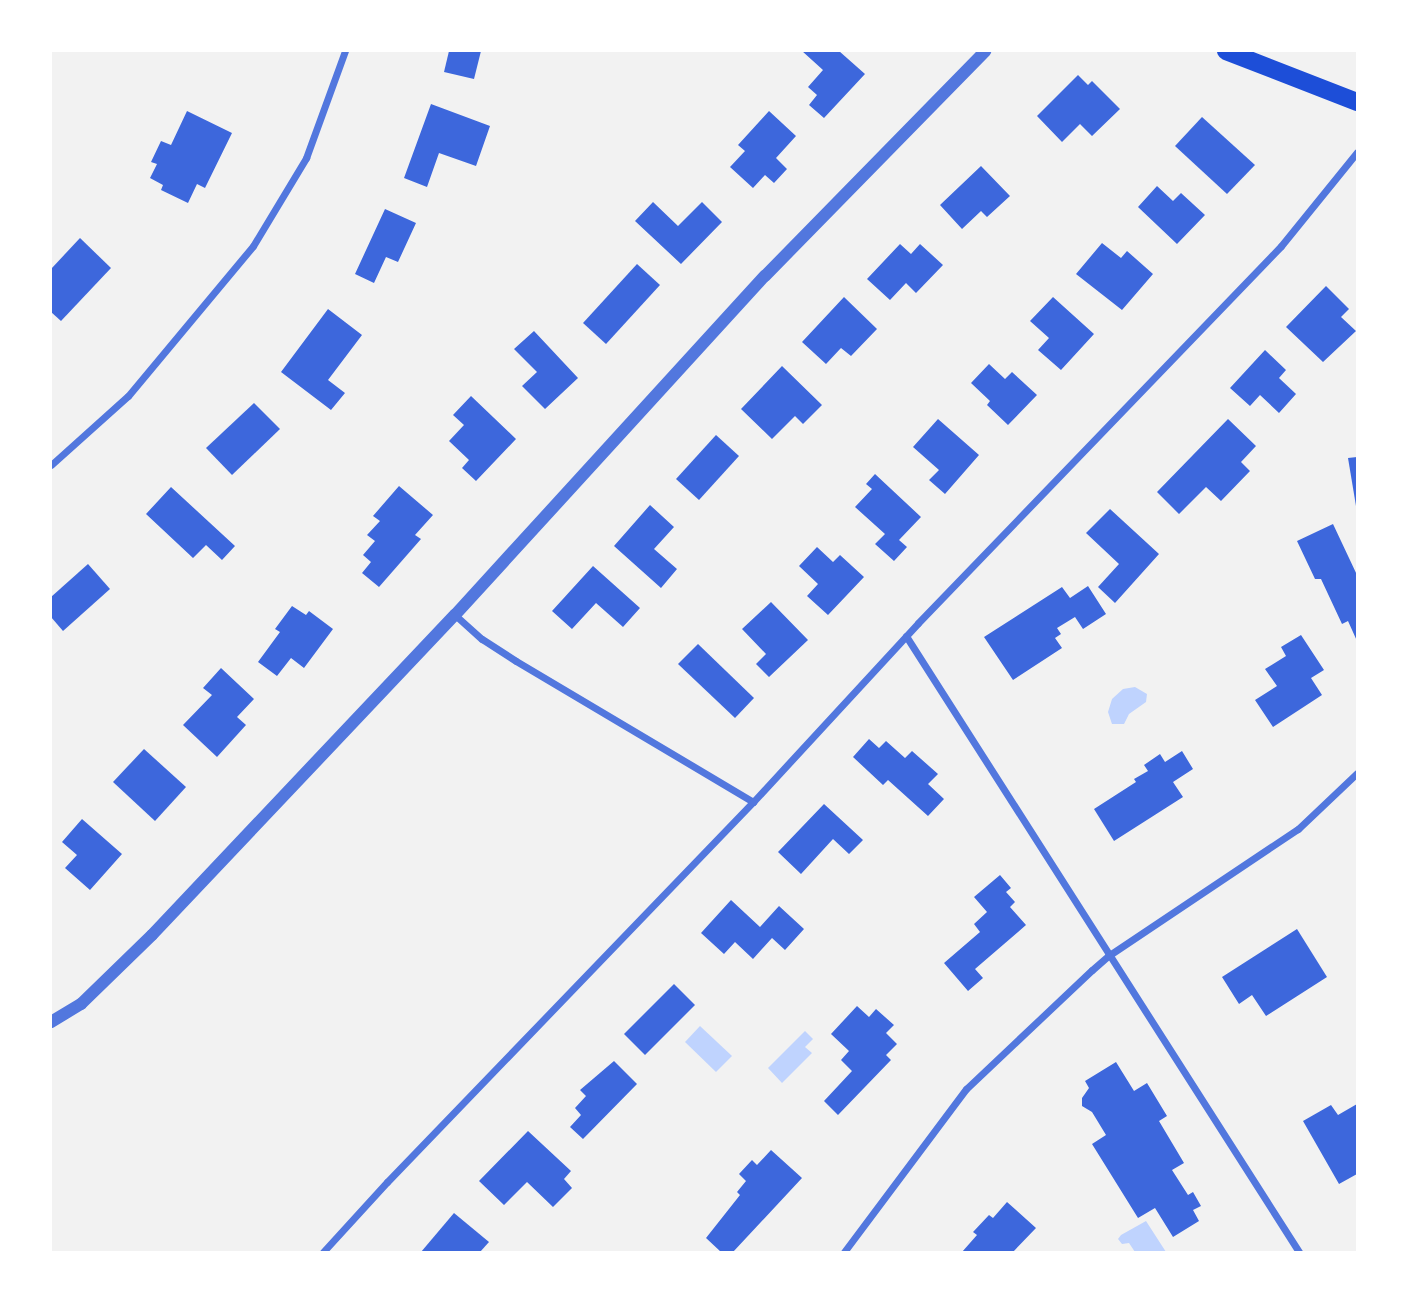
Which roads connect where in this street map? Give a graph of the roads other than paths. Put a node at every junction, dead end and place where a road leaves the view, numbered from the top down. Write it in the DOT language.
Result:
graph roads {
  1 [pos="345,51"];
  2 [pos="985,51"];
  3 [pos="1226,51"];
  4 [pos="1357,102"];
  5 [pos="1357,152"];
  6 [pos="51,465"];
  7 [pos="455,615"];
  8 [pos="906,636"];
  9 [pos="1357,773"];
  10 [pos="753,803"];
  11 [pos="1108,956"];
  12 [pos="51,1022"];
  13 [pos="323,1252"];
  14 [pos="844,1252"];
  15 [pos="1299,1252"];
  1 -- 6 [label="street"];
  2 -- 7 [label="street"];
  3 -- 4 [label="main road"];
  5 -- 8 [label="street"];
  7 -- 10 [label="street"];
  7 -- 12 [label="street"];
  8 -- 10 [label="street"];
  8 -- 11 [label="street"];
  9 -- 11 [label="street"];
  10 -- 13 [label="street"];
  11 -- 14 [label="street"];
  11 -- 15 [label="street"];
}
